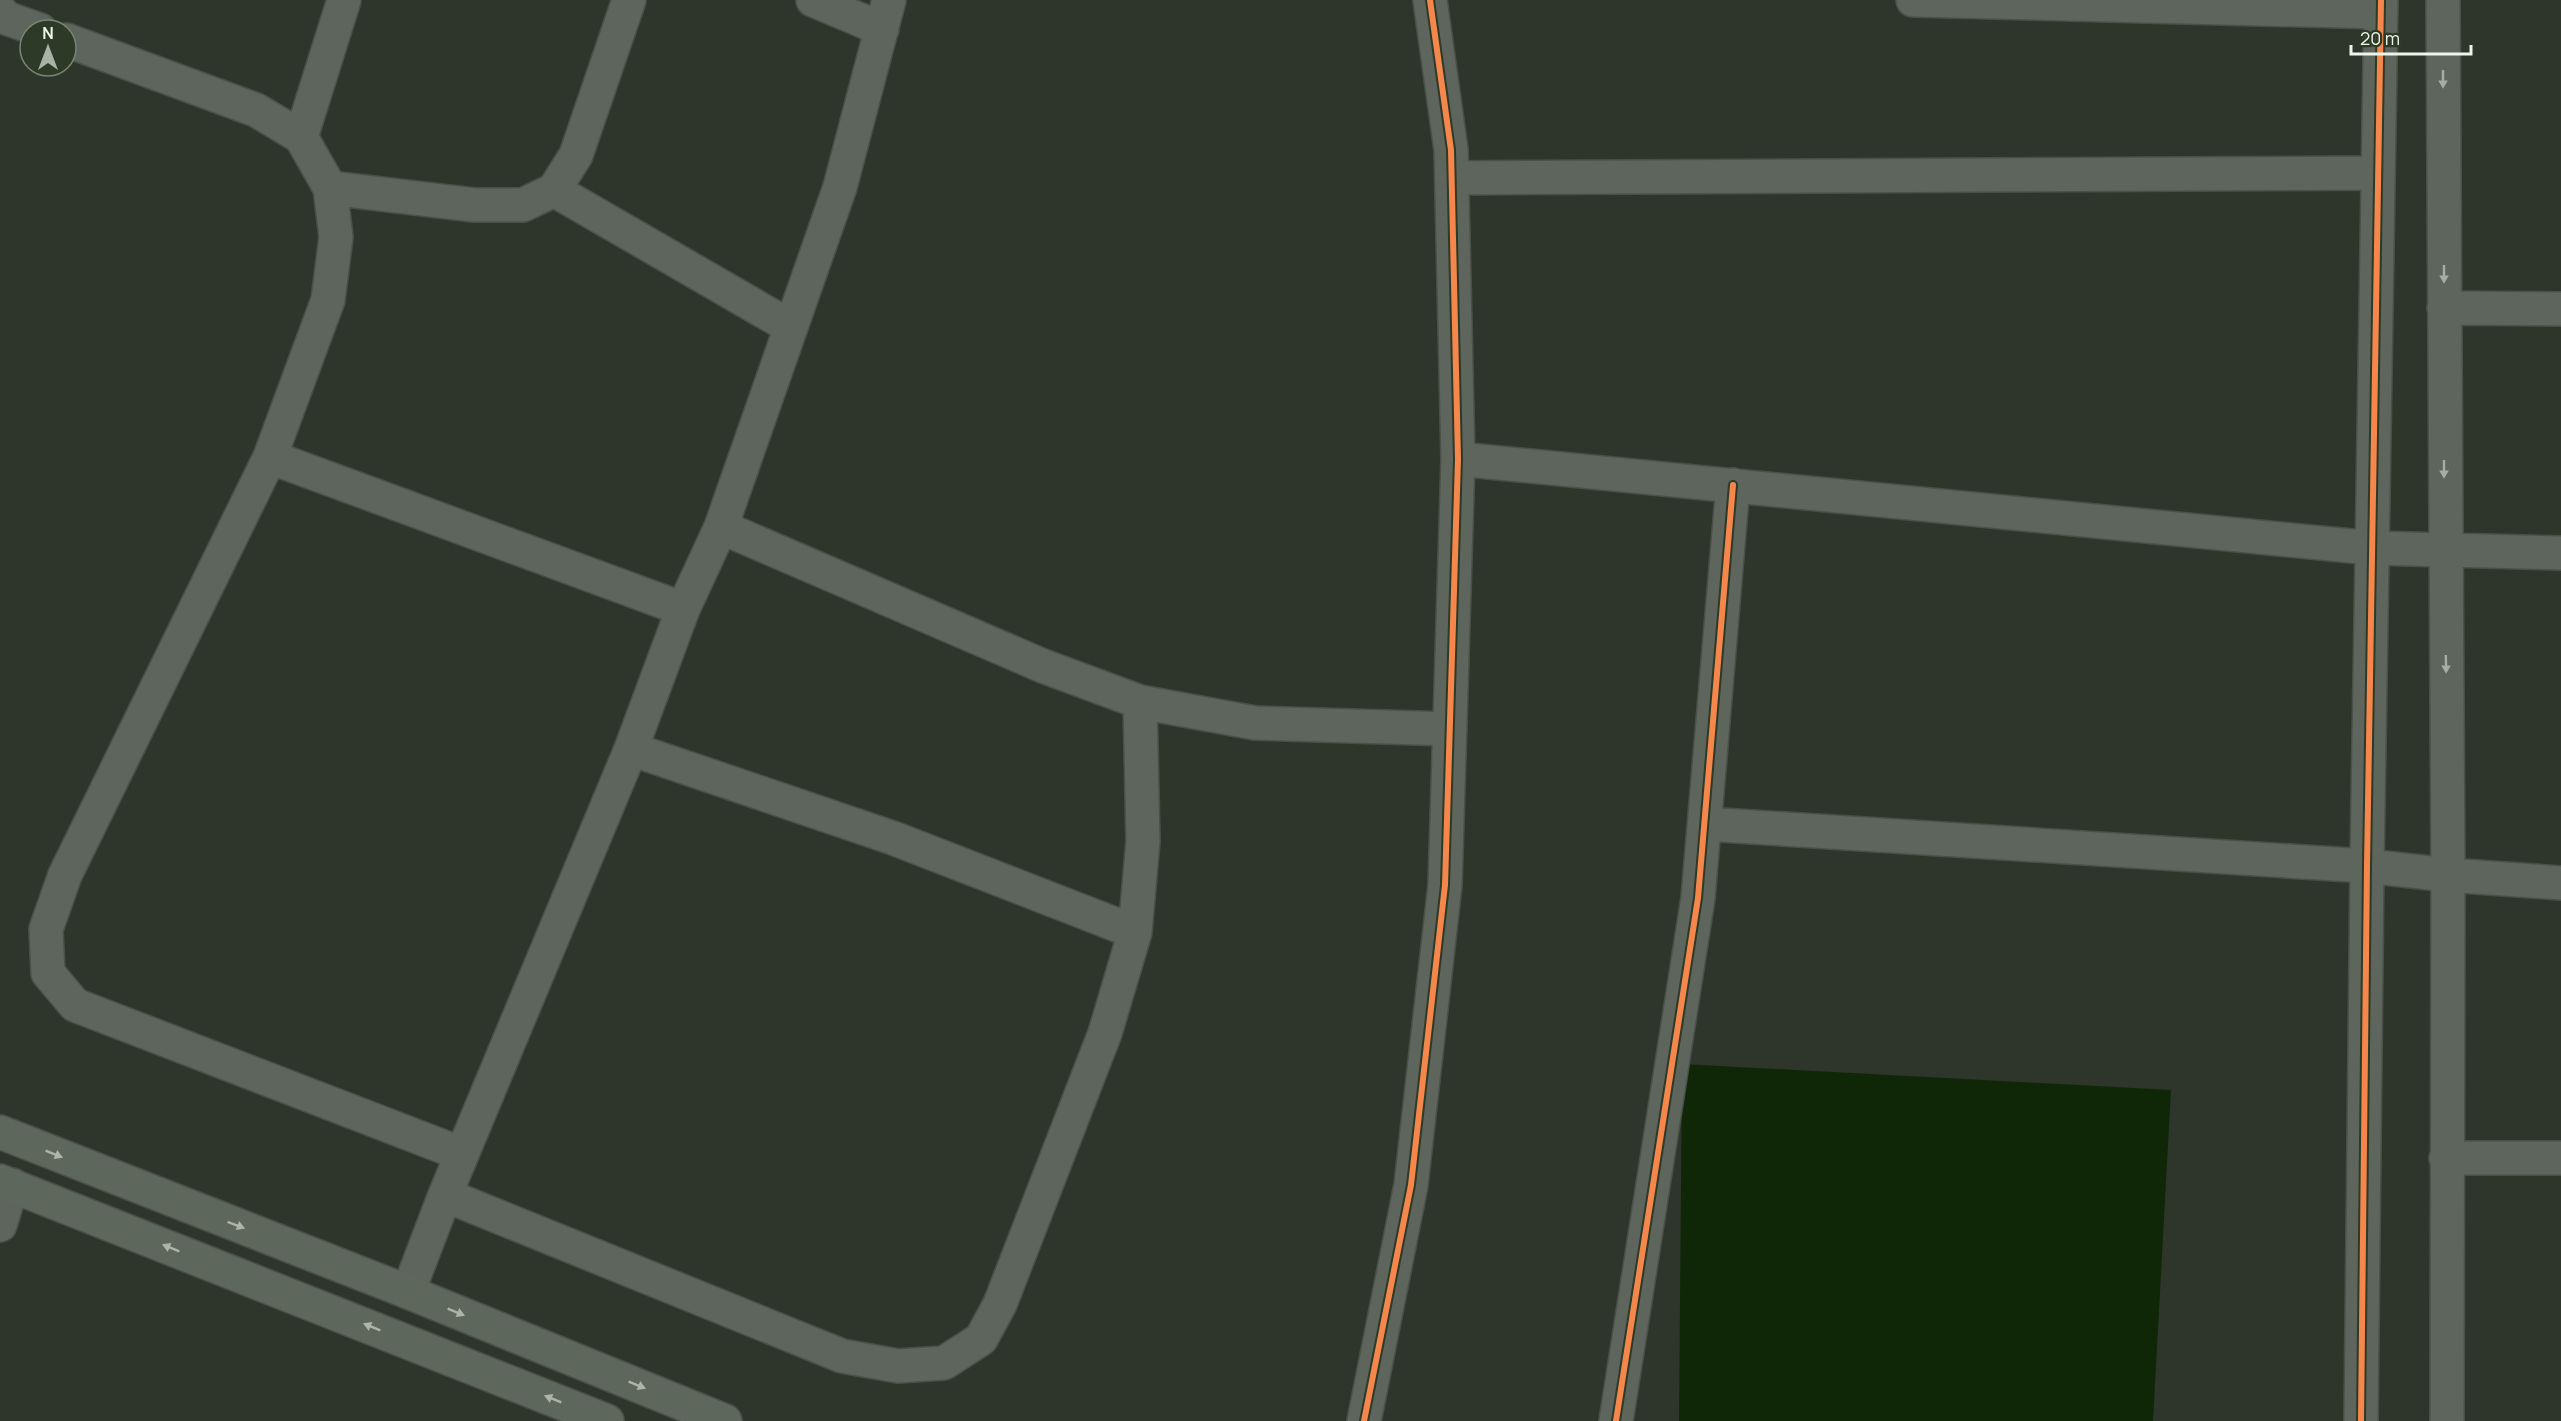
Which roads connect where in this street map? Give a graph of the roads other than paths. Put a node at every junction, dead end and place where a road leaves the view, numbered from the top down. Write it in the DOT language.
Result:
graph roads {
  1 [pos="344,0"];
  2 [pos="629,0"];
  3 [pos="813,0"];
  4 [pos="1430,0"];
  5 [pos="1913,0"];
  6 [pos="2443,0"];
  7 [pos="2381,6"];
  8 [pos="0,11"];
  9 [pos="885,14"];
  10 [pos="18,22"];
  11 [pos="78,44"];
  12 [pos="301,137"];
  13 [pos="2378,173"];
  14 [pos="1452,178"];
  15 [pos="330,188"];
  16 [pos="554,190"];
  17 [pos="2444,308"];
  18 [pos="2561,309"];
  19 [pos="790,327"];
  20 [pos="270,457"];
  21 [pos="1458,459"];
  22 [pos="1733,485"];
  23 [pos="721,527"];
  24 [pos="2372,548"];
  25 [pos="2445,550"];
  26 [pos="2561,553"];
  27 [pos="683,609"];
  28 [pos="1140,702"];
  29 [pos="1450,729"];
  30 [pos="631,749"];
  31 [pos="1705,824"];
  32 [pos="2367,866"];
  33 [pos="2448,875"];
  34 [pos="2561,882"];
  35 [pos="1135,932"];
  36 [pos="0,1132"];
  37 [pos="462,1154"];
  38 [pos="2446,1158"];
  39 [pos="2561,1158"];
  40 [pos="6,1183"];
  41 [pos="445,1195"];
  42 [pos="0,1226"];
  43 [pos="408,1292"];
  44 [pos="1365,1420"];
  45 [pos="607,1421"];
  46 [pos="725,1421"];
  47 [pos="1616,1421"];
  48 [pos="2361,1421"];
  49 [pos="2447,1421"];
  1 -- 12 [label="street"];
  2 -- 16 [label="street"];
  3 -- 9 [label="street"];
  4 -- 14 [label="street"];
  5 -- 7 [label="street"];
  6 -- 17 [label="street, one-way"];
  7 -- 13 [label="street"];
  8 -- 10 [label="street"];
  9 -- 19 [label="street"];
  11 -- 12 [label="street"];
  12 -- 15 [label="street"];
  13 -- 14 [label="street"];
  13 -- 24 [label="street"];
  14 -- 21 [label="street"];
  15 -- 16 [label="street"];
  15 -- 20 [label="street"];
  16 -- 19 [label="street"];
  17 -- 18 [label="street"];
  17 -- 25 [label="street, one-way"];
  19 -- 23 [label="street"];
  20 -- 27 [label="street"];
  20 -- 37 [label="street"];
  21 -- 22 [label="street"];
  21 -- 29 [label="street"];
  22 -- 24 [label="street"];
  22 -- 31 [label="street"];
  23 -- 27 [label="street"];
  23 -- 28 [label="street"];
  24 -- 25 [label="street"];
  24 -- 32 [label="street"];
  25 -- 26 [label="street"];
  25 -- 33 [label="street, one-way"];
  27 -- 30 [label="street"];
  28 -- 29 [label="street"];
  28 -- 35 [label="street"];
  29 -- 44 [label="street"];
  30 -- 35 [label="street"];
  30 -- 37 [label="street"];
  31 -- 32 [label="street"];
  31 -- 47 [label="street"];
  32 -- 33 [label="street"];
  32 -- 48 [label="street"];
  33 -- 34 [label="street"];
  33 -- 38 [label="street"];
  35 -- 41 [label="street"];
  36 -- 43 [label="main road, one-way"];
  37 -- 41 [label="street"];
  38 -- 39 [label="street"];
  38 -- 49 [label="street"];
  40 -- 42 [label="street"];
  45 -- 40 [label="main road, one-way"];
  41 -- 43 [label="street"];
  43 -- 46 [label="main road, one-way"];
}
